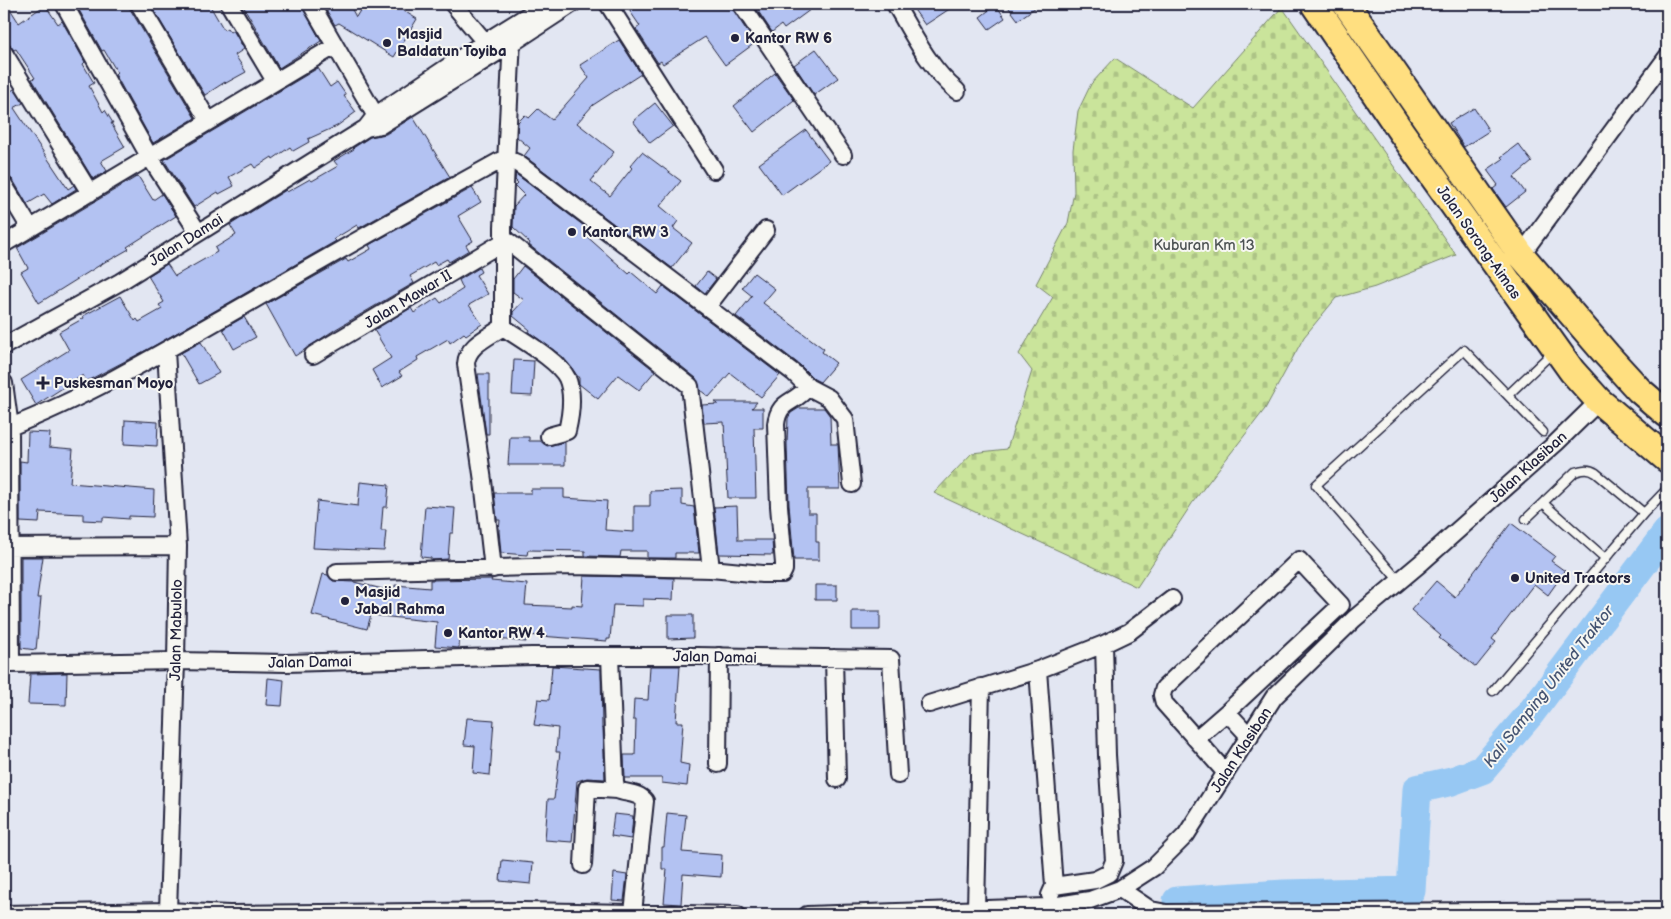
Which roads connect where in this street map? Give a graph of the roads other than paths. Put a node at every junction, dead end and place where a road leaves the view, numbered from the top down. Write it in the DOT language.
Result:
graph roads {
  1 [pos="64,4"];
  2 [pos="139,4"];
  3 [pos="229,4"];
  4 [pos="311,4"];
  5 [pos="453,4"];
  6 [pos="546,4"];
  7 [pos="572,4"];
  8 [pos="608,4"];
  9 [pos="741,4"];
  10 [pos="894,4"];
  11 [pos="1314,4"];
  12 [pos="1346,4"];
  13 [pos="513,25"];
  14 [pos="485,42"];
  15 [pos="511,44"];
  16 [pos="335,46"];
  17 [pos="4,53"];
  18 [pos="1667,57"];
  19 [pos="275,81"];
  20 [pos="956,92"];
  21 [pos="208,120"];
  22 [pos="374,123"];
  23 [pos="843,155"];
  24 [pos="149,156"];
  25 [pos="505,158"];
  26 [pos="714,170"];
  27 [pos="4,185"];
  28 [pos="90,193"];
  29 [pos="30,228"];
  30 [pos="766,230"];
  31 [pos="198,232"];
  32 [pos="503,242"];
  33 [pos="4,244"];
  34 [pos="1522,255"];
  35 [pos="707,307"];
  36 [pos="503,327"];
  37 [pos="4,346"];
  38 [pos="1555,349"];
  39 [pos="166,350"];
  40 [pos="313,355"];
  41 [pos="4,383"];
  42 [pos="808,387"];
  43 [pos="1508,395"];
  44 [pos="1599,401"];
  45 [pos="1667,414"];
  46 [pos="7,427"];
  47 [pos="1542,432"];
  48 [pos="549,436"];
  49 [pos="1666,457"];
  50 [pos="852,484"];
  51 [pos="1667,489"];
  52 [pos="1543,503"];
  53 [pos="1644,513"];
  54 [pos="1526,519"];
  55 [pos="178,546"];
  56 [pos="7,547"];
  57 [pos="1606,558"];
  58 [pos="493,569"];
  59 [pos="711,570"];
  60 [pos="337,572"];
  61 [pos="1399,581"];
  62 [pos="1172,599"];
  63 [pos="1341,605"];
  64 [pos="1354,619"];
  65 [pos="1104,644"];
  66 [pos="610,656"];
  67 [pos="719,656"];
  68 [pos="834,658"];
  69 [pos="176,661"];
  70 [pos="7,664"];
  71 [pos="1038,670"];
  72 [pos="981,687"];
  73 [pos="1493,691"];
  74 [pos="929,704"];
  75 [pos="1227,712"];
  76 [pos="1250,736"];
  77 [pos="1196,739"];
  78 [pos="718,764"];
  79 [pos="1226,773"];
  80 [pos="898,775"];
  81 [pos="837,779"];
  82 [pos="617,790"];
  83 [pos="584,865"];
  84 [pos="1054,886"];
  85 [pos="1120,889"];
  86 [pos="1046,907"];
  87 [pos="1667,910"];
  88 [pos="971,911"];
  89 [pos="159,912"];
  90 [pos="522,913"];
  91 [pos="633,913"];
  92 [pos="1562,913"];
  93 [pos="1619,913"];
  94 [pos="4,914"];
  95 [pos="592,914"];
  96 [pos="1162,914"];
  97 [pos="737,915"];
  98 [pos="807,915"];
  99 [pos="836,915"];
  1 -- 24 [label="street"];
  2 -- 21 [label="street"];
  3 -- 19 [label="street"];
  4 -- 16 [label="street"];
  5 -- 14 [label="street"];
  6 -- 13 [label="street"];
  7 -- 15 [label="street"];
  8 -- 26 [label="street"];
  9 -- 23 [label="street"];
  10 -- 20 [label="street"];
  11 -- 38 [label="highway, Jalan Sorong-Aimas"];
  12 -- 34 [label="highway, Jalan Sorong-Aimas"];
  13 -- 14 [label="street"];
  13 -- 15 [label="street"];
  14 -- 22 [label="street"];
  15 -- 22 [label="street"];
  15 -- 25 [label="street"];
  16 -- 19 [label="street"];
  16 -- 22 [label="street"];
  17 -- 28 [label="street"];
  18 -- 34 [label="street"];
  19 -- 21 [label="street"];
  21 -- 24 [label="street"];
  22 -- 31 [label="street, Jalan Damai"];
  24 -- 28 [label="street"];
  24 -- 31 [label="street"];
  25 -- 32 [label="street"];
  25 -- 35 [label="street"];
  25 -- 39 [label="street"];
  27 -- 29 [label="street"];
  28 -- 29 [label="street"];
  29 -- 33 [label="street"];
  30 -- 35 [label="street"];
  31 -- 37 [label="street, Jalan Damai"];
  32 -- 36 [label="street"];
  32 -- 40 [label="street, Jalan Mawar II"];
  32 -- 59 [label="street"];
  34 -- 45 [label="highway, Jalan Sorong-Aimas"];
  35 -- 42 [label="street"];
  36 -- 48 [label="street"];
  36 -- 58 [label="street"];
  38 -- 43 [label="lane"];
  38 -- 44 [label="highway, Jalan Sorong-Aimas"];
  39 -- 46 [label="street"];
  39 -- 55 [label="street, Jalan Mabulolo"];
  41 -- 46 [label="street, Jalan Damai"];
  42 -- 50 [label="street"];
  42 -- 59 [label="street"];
  43 -- 47 [label="lane"];
  43 -- 61 [label="lane"];
  44 -- 49 [label="highway, Jalan Sorong-Aimas"];
  44 -- 61 [label="street, Jalan Klasiban"];
  46 -- 56 [label="street, Jalan Damai"];
  51 -- 53 [label="lane"];
  52 -- 53 [label="lane"];
  52 -- 54 [label="lane"];
  52 -- 57 [label="lane"];
  53 -- 57 [label="lane"];
  55 -- 56 [label="street"];
  55 -- 69 [label="street, Jalan Mabulolo"];
  56 -- 70 [label="street, Jalan Damai"];
  57 -- 73 [label="lane"];
  58 -- 59 [label="street"];
  58 -- 60 [label="street"];
  61 -- 64 [label="street, Jalan Klasiban"];
  62 -- 65 [label="street"];
  63 -- 64 [label="street"];
  63 -- 75 [label="street"];
  63 -- 77 [label="street"];
  64 -- 76 [label="street, Jalan Klasiban"];
  65 -- 71 [label="street"];
  65 -- 84 [label="street"];
  66 -- 67 [label="street, Jalan Damai"];
  66 -- 69 [label="street, Jalan Damai"];
  66 -- 82 [label="street"];
  67 -- 68 [label="street, Jalan Damai"];
  67 -- 78 [label="street"];
  68 -- 80 [label="street, Jalan Damai"];
  68 -- 81 [label="street"];
  69 -- 70 [label="street, Jalan Damai"];
  69 -- 89 [label="street, Jalan Mabulolo"];
  71 -- 72 [label="street"];
  71 -- 84 [label="street"];
  72 -- 74 [label="street"];
  72 -- 88 [label="street"];
  75 -- 76 [label="street"];
  75 -- 77 [label="street"];
  76 -- 79 [label="street, Jalan Klasiban"];
  77 -- 79 [label="street"];
  79 -- 85 [label="street, Jalan Klasiban"];
  82 -- 83 [label="street"];
  82 -- 91 [label="street"];
  84 -- 86 [label="street"];
  85 -- 86 [label="street, Jalan Klasiban"];
  85 -- 96 [label="street"];
  86 -- 88 [label="street, Jalan Klasiban"];
  87 -- 93 [label="street"];
  88 -- 99 [label="street, Jalan Klasiban"];
  89 -- 90 [label="street"];
  89 -- 94 [label="street"];
  90 -- 95 [label="street"];
  91 -- 95 [label="street"];
  91 -- 97 [label="street"];
  92 -- 93 [label="street"];
  92 -- 96 [label="street"];
  98 -- 99 [label="street, Jalan Klasiban"];
}
